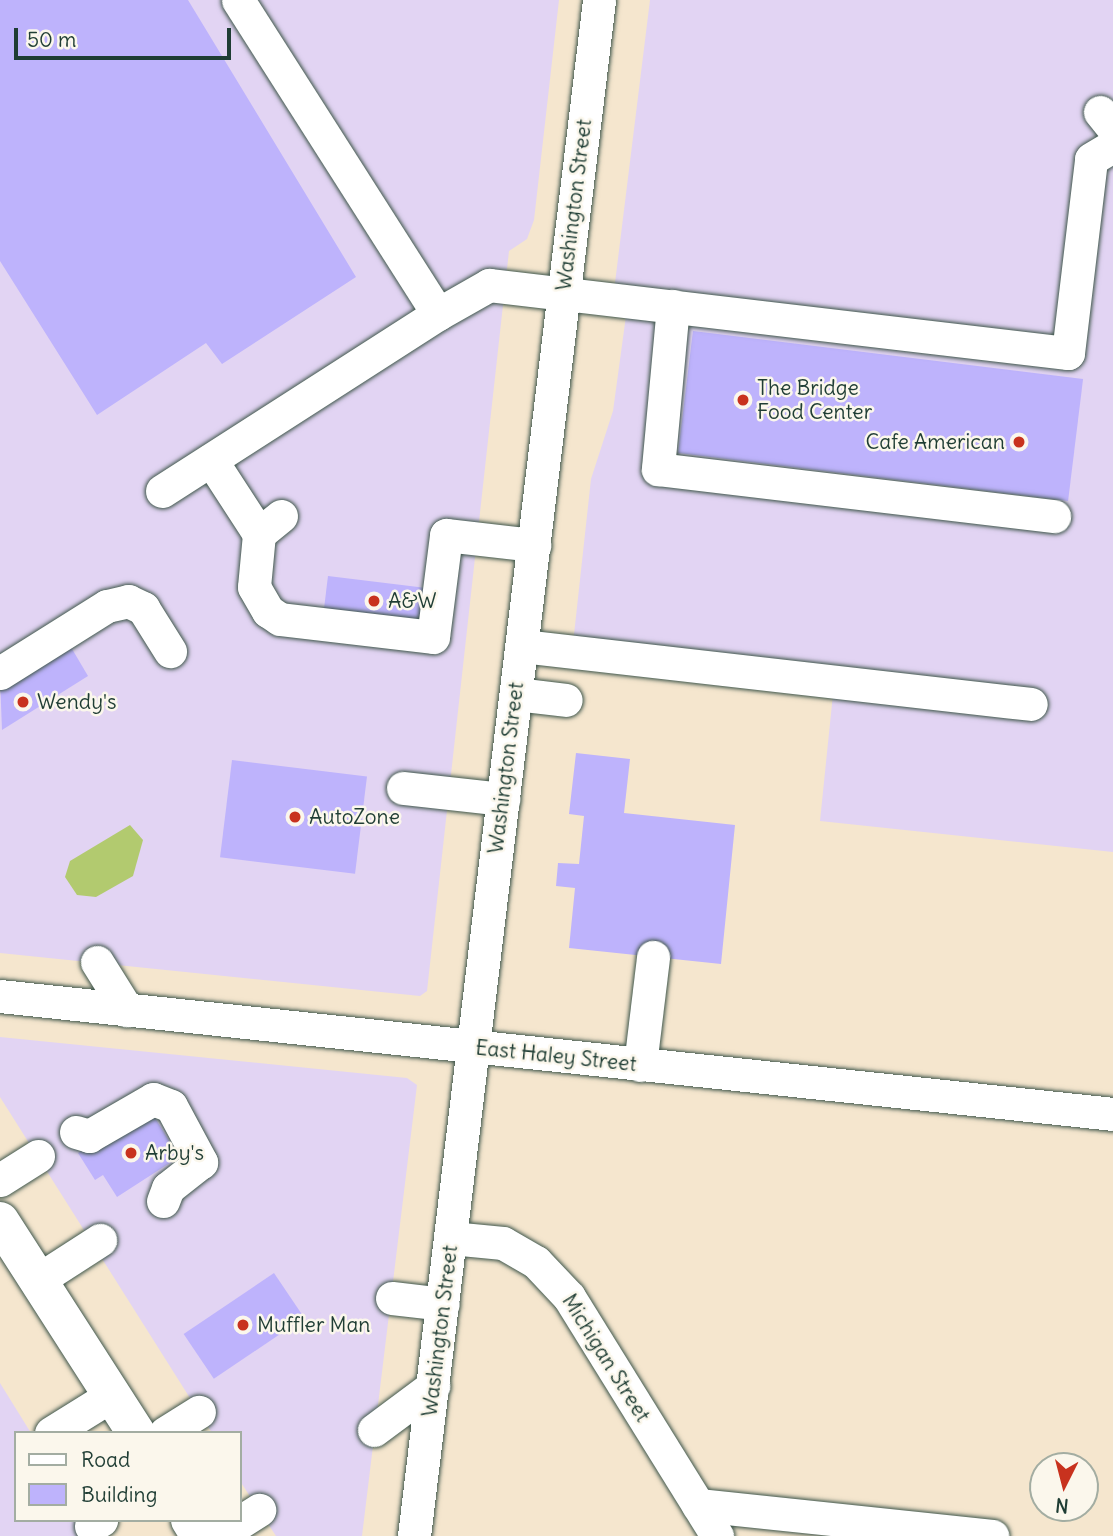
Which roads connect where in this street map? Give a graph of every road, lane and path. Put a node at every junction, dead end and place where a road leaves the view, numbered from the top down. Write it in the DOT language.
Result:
graph roads {
  1 [pos="238,0"];
  2 [pos="599,0"];
  3 [pos="1113,146"];
  4 [pos="564,293"];
  5 [pos="673,306"];
  6 [pos="438,314"];
  7 [pos="211,460"];
  8 [pos="162,491"];
  9 [pos="1054,516"];
  10 [pos="534,545"];
  11 [pos="522,646"];
  12 [pos="170,651"];
  13 [pos="0,673"];
  14 [pos="516,694"];
  15 [pos="566,700"];
  16 [pos="1031,704"];
  17 [pos="403,788"];
  18 [pos="503,799"];
  19 [pos="653,957"];
  20 [pos="97,962"];
  21 [pos="0,996"];
  22 [pos="127,1010"];
  23 [pos="472,1048"];
  24 [pos="640,1065"];
  25 [pos="1113,1114"];
  26 [pos="76,1132"];
  27 [pos="38,1156"];
  28 [pos="0,1180"];
  29 [pos="163,1200"];
  30 [pos="451,1238"];
  31 [pos="100,1240"];
  32 [pos="14,1253"];
  33 [pos="392,1298"];
  34 [pos="443,1304"];
  35 [pos="433,1387"];
  36 [pos="113,1395"];
  37 [pos="199,1412"];
  38 [pos="374,1430"];
  39 [pos="54,1431"];
  40 [pos="135,1431"];
  41 [pos="168,1431"];
  42 [pos="698,1505"];
  43 [pos="259,1510"];
  44 [pos="242,1521"];
  45 [pos="240,1522"];
  46 [pos="218,1536"];
  47 [pos="414,1536"];
  48 [pos="717,1536"];
  49 [pos="992,1536"];
  1 -- 6 [label="street"];
  2 -- 4 [label="street, Washington Street"];
  3 -- 5 [label="street"];
  4 -- 5 [label="street"];
  4 -- 6 [label="street"];
  4 -- 10 [label="street, Washington Street"];
  5 -- 9 [label="street"];
  6 -- 7 [label="street"];
  7 -- 8 [label="street"];
  7 -- 10 [label="street"];
  10 -- 11 [label="street, Washington Street"];
  11 -- 14 [label="street, Washington Street"];
  11 -- 16 [label="street"];
  12 -- 13 [label="street"];
  14 -- 15 [label="street"];
  14 -- 18 [label="street, Washington Street"];
  17 -- 18 [label="street"];
  18 -- 23 [label="street, Washington Street"];
  19 -- 24 [label="street"];
  20 -- 22 [label="street"];
  21 -- 22 [label="street, East Haley Street"];
  22 -- 23 [label="street, East Haley Street"];
  23 -- 24 [label="street, East Haley Street"];
  23 -- 30 [label="street, Washington Street"];
  24 -- 25 [label="street, East Haley Street"];
  26 -- 29 [label="street"];
  27 -- 28 [label="street"];
  30 -- 34 [label="street, Washington Street"];
  30 -- 42 [label="street, Michigan Street"];
  31 -- 32 [label="street"];
  32 -- 36 [label="main road"];
  33 -- 34 [label="street"];
  34 -- 35 [label="street, Washington Street"];
  35 -- 38 [label="street"];
  35 -- 47 [label="street, Washington Street"];
  36 -- 39 [label="street"];
  36 -- 40 [label="main road"];
  37 -- 41 [label="street"];
  42 -- 48 [label="street, Michigan Street"];
  42 -- 49 [label="street"];
  43 -- 44 [label="street"];
  45 -- 46 [label="street"];
}
